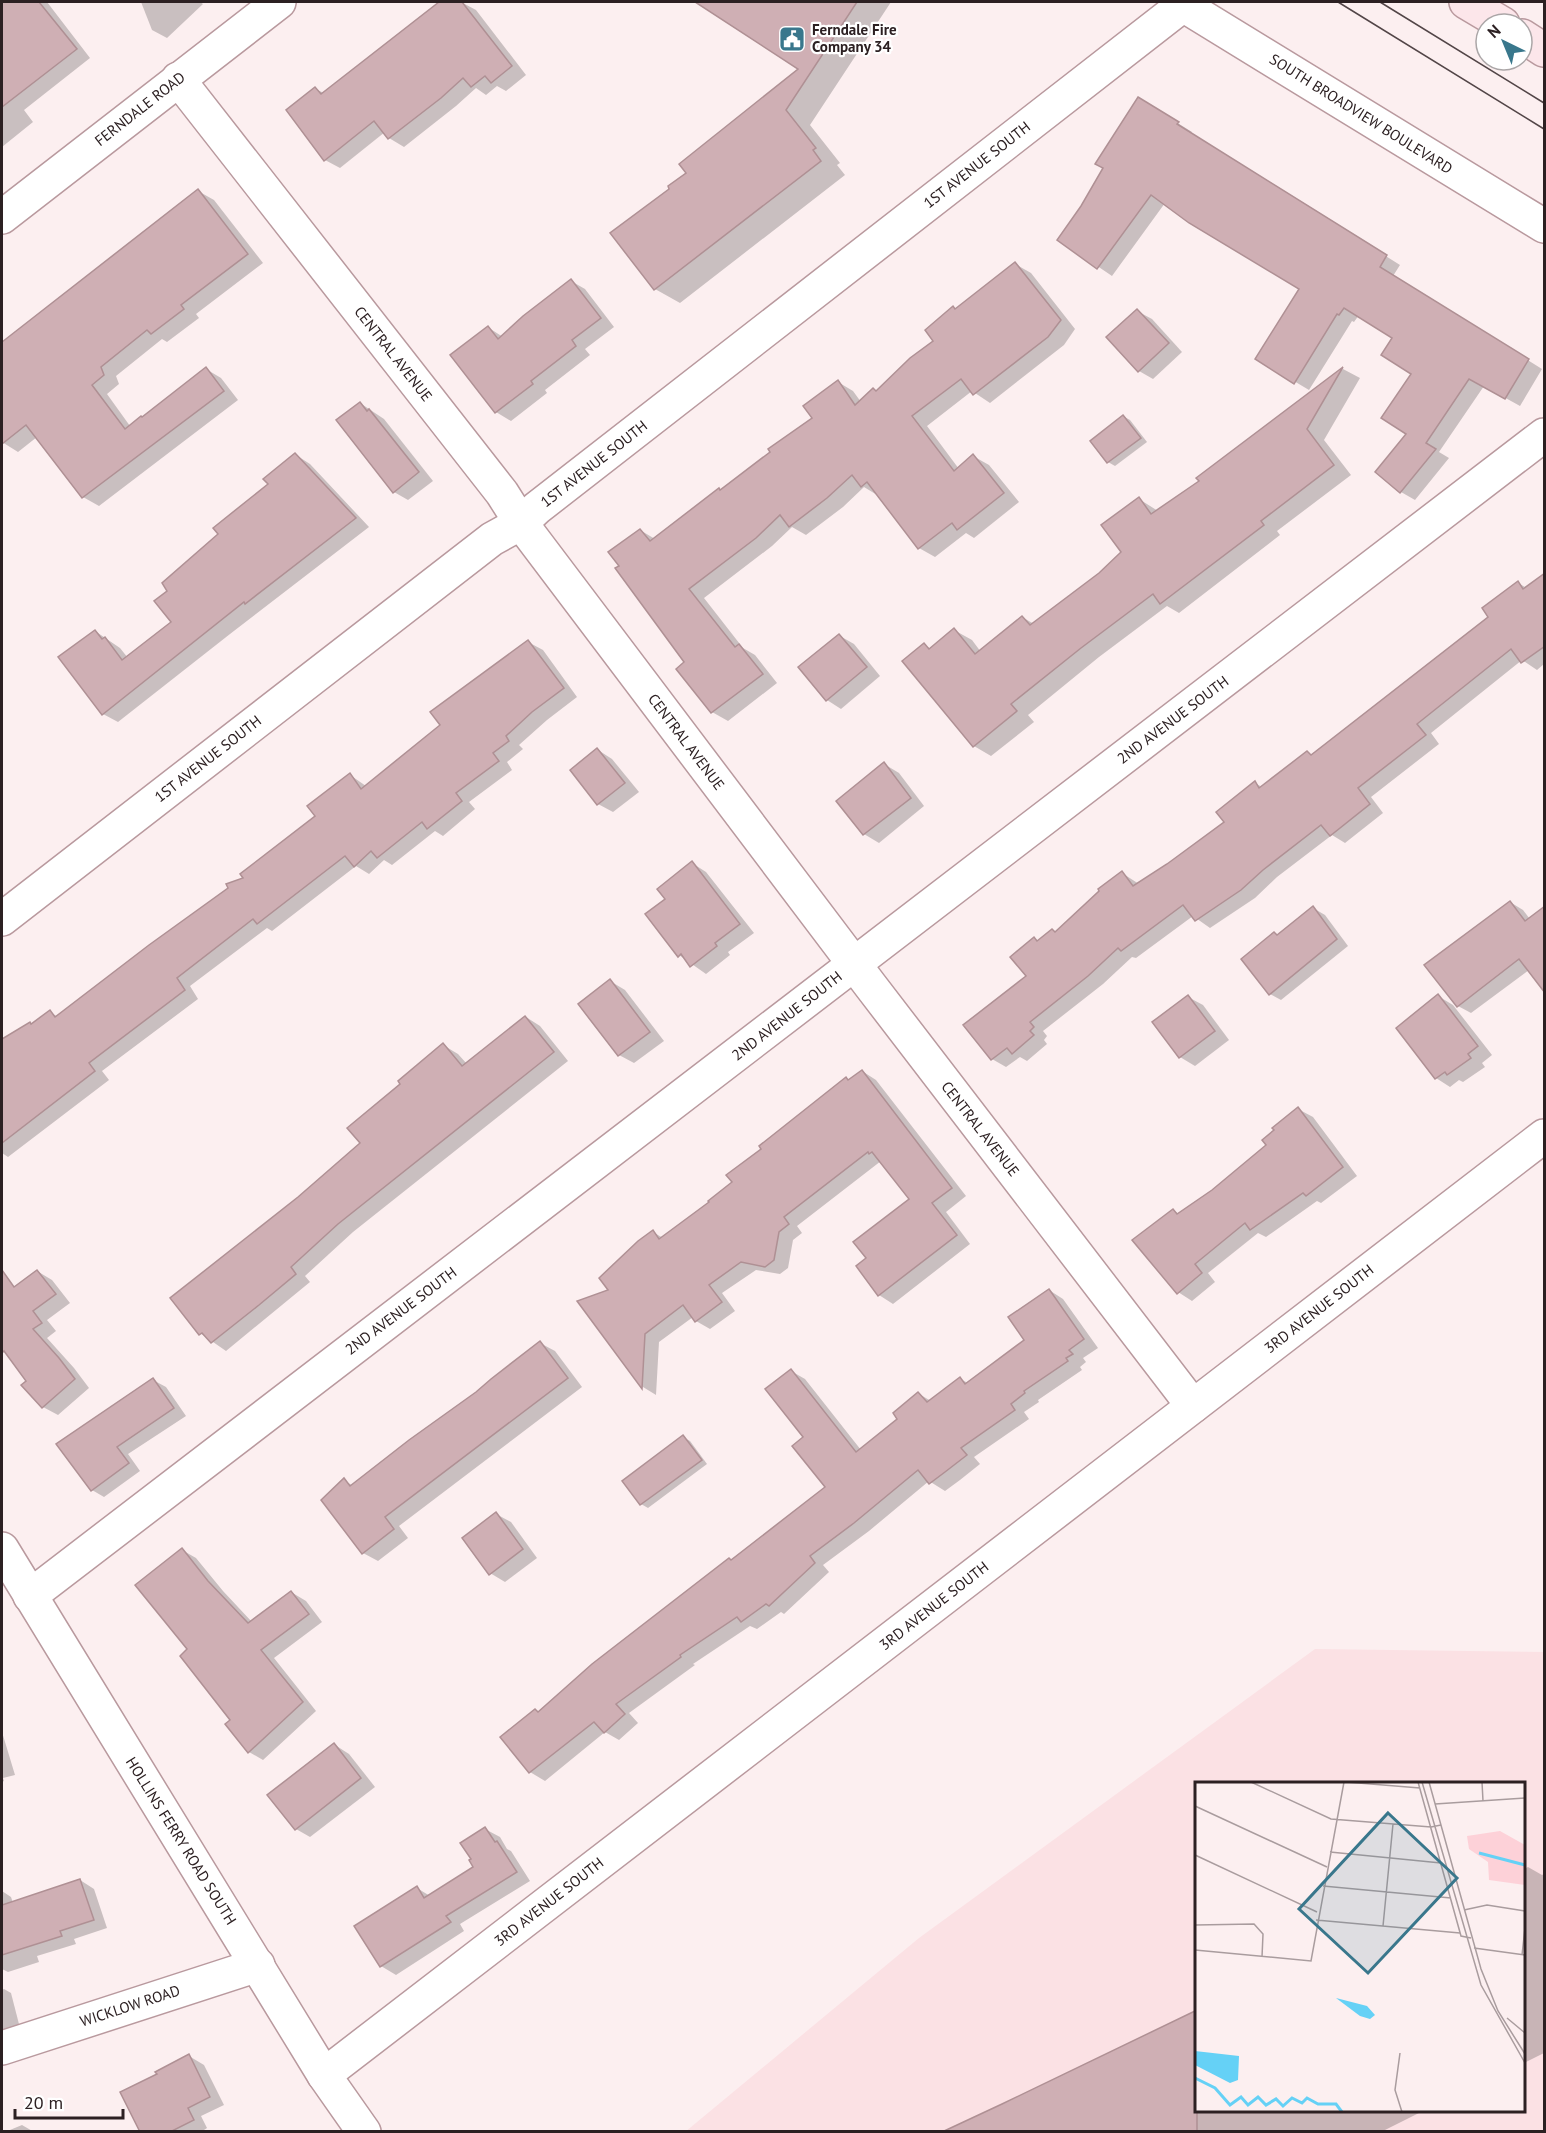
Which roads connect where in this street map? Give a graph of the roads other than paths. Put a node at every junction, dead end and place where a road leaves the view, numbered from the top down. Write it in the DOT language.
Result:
graph roads {
  1 [pos="279,2"];
  2 [pos="1466,2"];
  3 [pos="1181,3"];
  4 [pos="1483,12"];
  5 [pos="178,79"];
  6 [pos="2,217"];
  7 [pos="1545,226"];
  8 [pos="1545,435"];
  9 [pos="521,523"];
  10 [pos="2,918"];
  11 [pos="854,964"];
  12 [pos="1545,1136"];
  13 [pos="1193,1406"];
  14 [pos="2,1549"];
  15 [pos="30,1596"];
  16 [pos="258,1965"];
  17 [pos="2,2048"];
  18 [pos="324,2075"];
  19 [pos="364,2132"];
  1 -- 5 [label="street, FERNDALE ROAD"];
  2 -- 4 [label="main road"];
  3 -- 7 [label="street, SOUTH BROADVIEW BOULEVARD"];
  3 -- 9 [label="street, 1ST AVENUE SOUTH"];
  5 -- 6 [label="street, FERNDALE ROAD"];
  5 -- 9 [label="street, CENTRAL AVENUE"];
  8 -- 11 [label="street, 2ND AVENUE SOUTH"];
  9 -- 10 [label="street, 1ST AVENUE SOUTH"];
  9 -- 11 [label="street, CENTRAL AVENUE"];
  11 -- 13 [label="street, CENTRAL AVENUE"];
  11 -- 15 [label="street, 2ND AVENUE SOUTH"];
  12 -- 13 [label="street, 3RD AVENUE SOUTH"];
  13 -- 18 [label="street, 3RD AVENUE SOUTH"];
  14 -- 15 [label="street, HOLLINS FERRY ROAD SOUTH"];
  15 -- 16 [label="street, HOLLINS FERRY ROAD SOUTH"];
  16 -- 17 [label="street, WICKLOW ROAD"];
  16 -- 18 [label="street, HOLLINS FERRY ROAD SOUTH"];
  18 -- 19 [label="street, HOLLINS FERRY ROAD SOUTH"];
}
